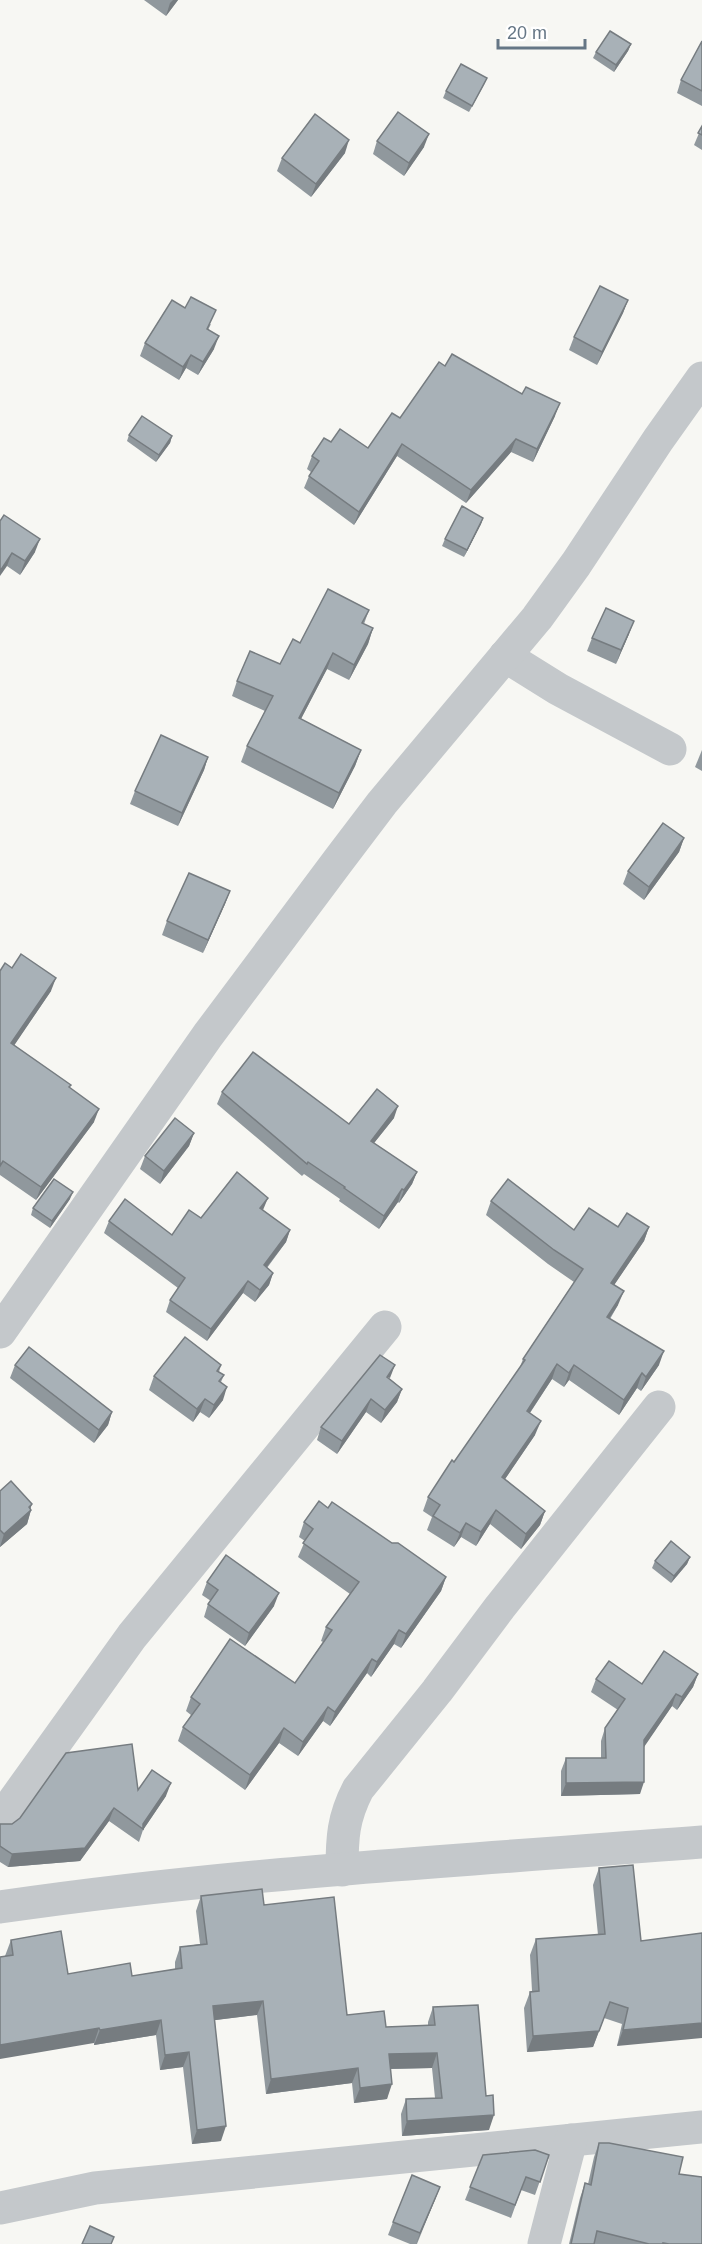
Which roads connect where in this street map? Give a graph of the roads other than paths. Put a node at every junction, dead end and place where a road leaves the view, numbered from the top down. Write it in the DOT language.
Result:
graph roads {
  1 [pos="702,378"];
  2 [pos="505,656"];
  3 [pos="670,749"];
  4 [pos="10,1296"];
  5 [pos="385,1327"];
  6 [pos="0,1332"];
  7 [pos="659,1407"];
  8 [pos="0,1820"];
  9 [pos="702,1842"];
  10 [pos="342,1870"];
  11 [pos="0,1907"];
  12 [pos="702,2127"];
  13 [pos="571,2140"];
  14 [pos="0,2208"];
  15 [pos="544,2244"];
  1 -- 2 [label="street"];
  2 -- 3 [label="street"];
  2 -- 4 [label="street"];
  4 -- 6 [label="street"];
  5 -- 8 [label="street"];
  7 -- 10 [label="street"];
  9 -- 10 [label="street"];
  10 -- 11 [label="street"];
  12 -- 13 [label="street"];
  13 -- 14 [label="street"];
  13 -- 15 [label="street"];
}
